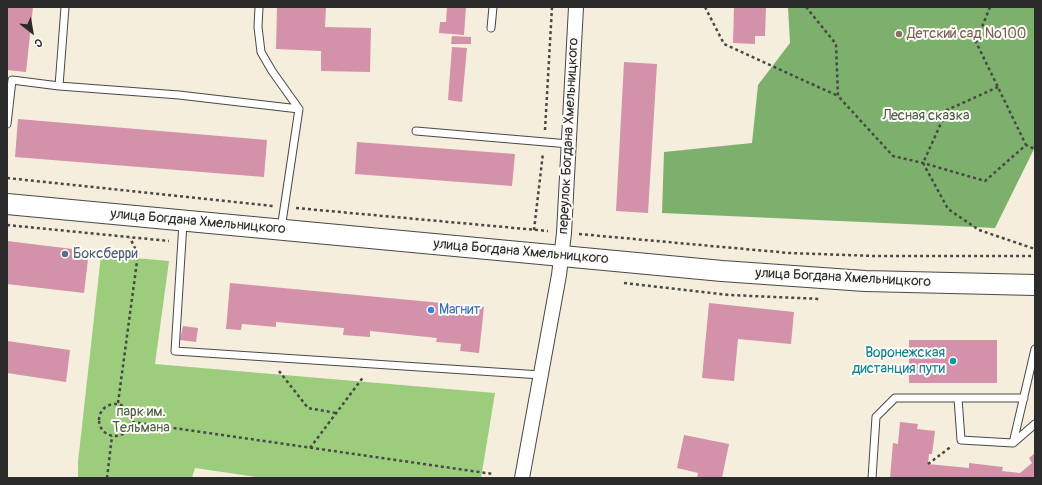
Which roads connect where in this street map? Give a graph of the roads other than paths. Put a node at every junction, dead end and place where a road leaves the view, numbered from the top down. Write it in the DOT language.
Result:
graph roads {
  1 [pos="65,7"];
  2 [pos="259,7"];
  3 [pos="493,7"];
  4 [pos="576,7"];
  5 [pos="491,28"];
  6 [pos="59,86"];
  7 [pos="299,109"];
  8 [pos="7,124"];
  9 [pos="416,131"];
  10 [pos="569,144"];
  11 [pos="7,204"];
  12 [pos="184,220"];
  13 [pos="281,230"];
  14 [pos="561,256"];
  15 [pos="1035,284"];
  16 [pos="1035,349"];
  17 [pos="542,375"];
  18 [pos="958,398"];
  19 [pos="1024,398"];
  20 [pos="1035,424"];
  21 [pos="1013,443"];
  22 [pos="522,478"];
  23 [pos="872,478"];
  1 -- 6 [label="lane"];
  2 -- 7 [label="lane"];
  3 -- 5 [label="lane"];
  4 -- 10 [label="street, переулок Богдана Хмельницкого"];
  6 -- 7 [label="lane"];
  6 -- 8 [label="lane"];
  7 -- 13 [label="lane"];
  9 -- 10 [label="lane"];
  10 -- 14 [label="street, переулок Богдана Хмельницкого"];
  11 -- 12 [label="main road, улица Богдана Хмельницкого"];
  12 -- 13 [label="main road, улица Богдана Хмельницкого"];
  12 -- 17 [label="lane"];
  13 -- 14 [label="main road, улица Богдана Хмельницкого"];
  14 -- 15 [label="main road, улица Богдана Хмельницкого"];
  14 -- 17 [label="street, переулок Богдана Хмельницкого"];
  16 -- 19 [label="lane"];
  17 -- 22 [label="street, переулок Богдана Хмельницкого"];
  18 -- 19 [label="lane"];
  18 -- 21 [label="lane"];
  18 -- 23 [label="lane"];
  19 -- 21 [label="lane"];
  20 -- 21 [label="lane"];
}
